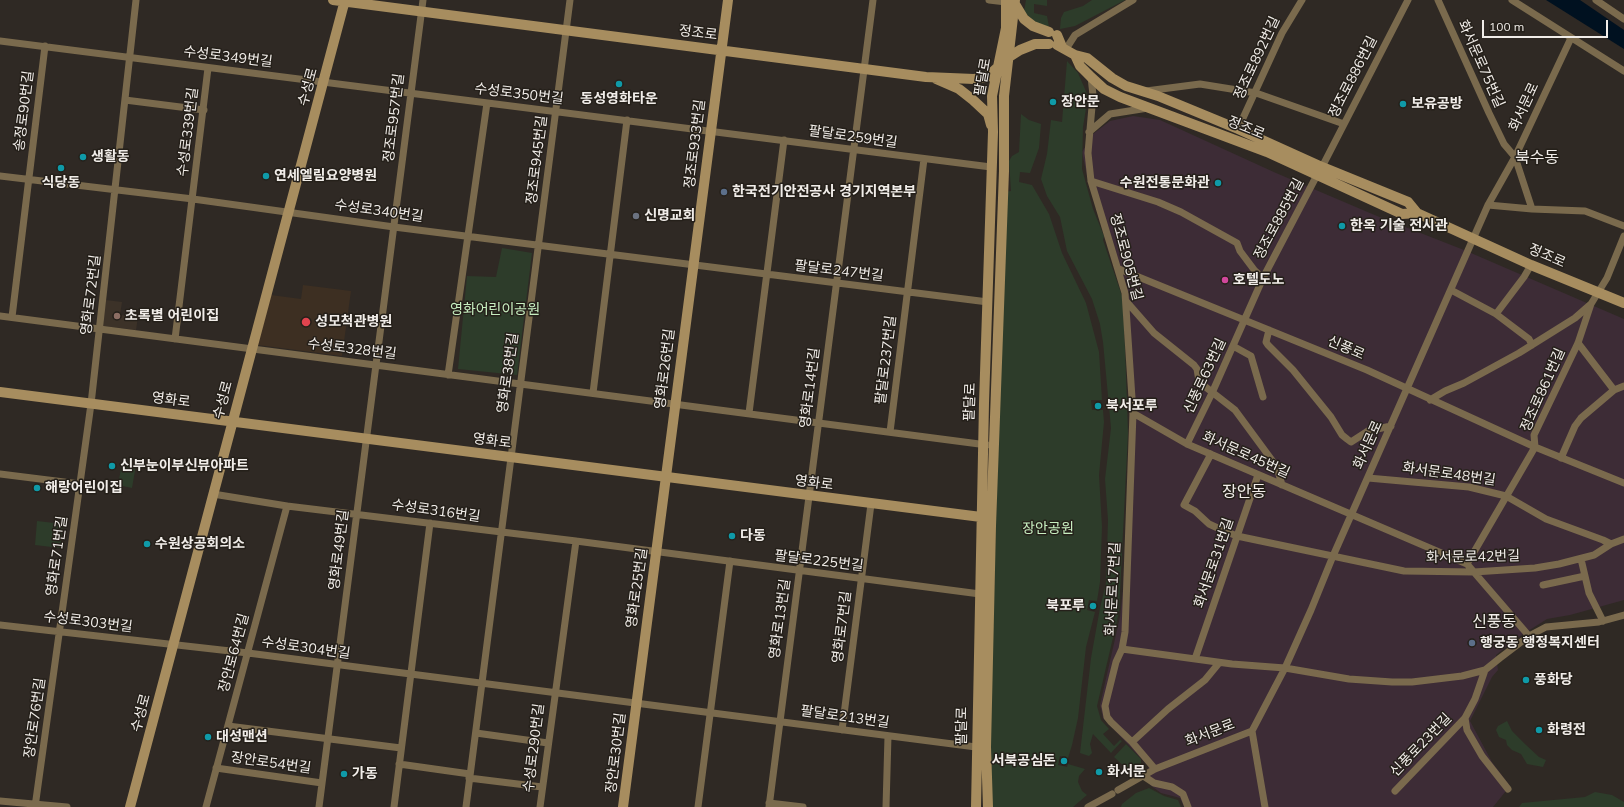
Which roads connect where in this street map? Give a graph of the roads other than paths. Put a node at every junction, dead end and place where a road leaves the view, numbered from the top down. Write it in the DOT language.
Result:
graph roads {
  1 [pos="136,0"];
  2 [pos="333,0"];
  3 [pos="423,0"];
  4 [pos="570,0"];
  5 [pos="728,0"];
  6 [pos="873,0"];
  7 [pos="989,0"];
  8 [pos="1133,0"];
  9 [pos="1302,0"];
  10 [pos="1408,0"];
  11 [pos="1438,0"];
  12 [pos="1512,0"];
  13 [pos="1596,0"];
  14 [pos="345,1"];
  15 [pos="1010,2"];
  16 [pos="422,12"];
  17 [pos="1624,19"];
  18 [pos="566,30"];
  19 [pos="1571,38"];
  20 [pos="0,41"];
  21 [pos="1057,42"];
  22 [pos="45,46"];
  23 [pos="721,50"];
  24 [pos="1075,55"];
  25 [pos="129,57"];
  26 [pos="1009,57"];
  27 [pos="999,67"];
  28 [pos="208,68"];
  29 [pos="864,68"];
  30 [pos="1624,71"];
  31 [pos="931,77"];
  32 [pos="1090,77"];
  33 [pos="324,81"];
  34 [pos="1143,91"];
  35 [pos="410,92"];
  36 [pos="1256,93"];
  37 [pos="125,100"];
  38 [pos="487,103"];
  39 [pos="1153,107"];
  40 [pos="204,110"];
  41 [pos="556,112"];
  42 [pos="627,120"];
  43 [pos="1344,124"];
  44 [pos="1238,129"];
  45 [pos="711,130"];
  46 [pos="993,132"];
  47 [pos="1090,132"];
  48 [pos="784,140"];
  49 [pos="854,149"];
  50 [pos="1515,157"];
  51 [pos="924,160"];
  52 [pos="991,167"];
  53 [pos="1320,171"];
  54 [pos="0,176"];
  55 [pos="29,179"];
  56 [pos="1091,181"];
  57 [pos="116,189"];
  58 [pos="193,199"];
  59 [pos="1488,205"];
  60 [pos="1532,209"];
  61 [pos="288,212"];
  62 [pos="1624,226"];
  63 [pos="394,227"];
  64 [pos="467,236"];
  65 [pos="1624,236"];
  66 [pos="1474,239"];
  67 [pos="538,246"];
  68 [pos="611,254"];
  69 [pos="693,266"];
  70 [pos="1531,266"];
  71 [pos="1118,269"];
  72 [pos="767,274"];
  73 [pos="1263,278"];
  74 [pos="836,284"];
  75 [pos="1451,290"];
  76 [pos="1599,292"];
  77 [pos="908,293"];
  78 [pos="988,302"];
  79 [pos="1126,302"];
  80 [pos="1624,303"];
  81 [pos="1591,304"];
  82 [pos="1496,314"];
  83 [pos="0,316"];
  84 [pos="12,317"];
  85 [pos="1245,320"];
  86 [pos="100,328"];
  87 [pos="1269,330"];
  88 [pos="175,338"];
  89 [pos="1578,343"];
  90 [pos="1532,345"];
  91 [pos="1233,346"];
  92 [pos="251,349"];
  93 [pos="375,364"];
  94 [pos="448,375"];
  95 [pos="520,383"];
  96 [pos="1624,386"];
  97 [pos="1407,390"];
  98 [pos="1614,390"];
  99 [pos="0,392"];
  100 [pos="594,393"];
  101 [pos="1212,393"];
  102 [pos="1263,397"];
  103 [pos="1430,400"];
  104 [pos="675,403"];
  105 [pos="91,404"];
  106 [pos="749,413"];
  107 [pos="1133,413"];
  108 [pos="232,421"];
  109 [pos="818,422"];
  110 [pos="1391,426"];
  111 [pos="890,432"];
  112 [pos="366,439"];
  113 [pos="983,444"];
  114 [pos="1187,444"];
  115 [pos="994,446"];
  116 [pos="1535,447"];
  117 [pos="1210,454"];
  118 [pos="510,457"];
  119 [pos="1561,458"];
  120 [pos="0,474"];
  121 [pos="1258,474"];
  122 [pos="666,477"];
  123 [pos="1368,478"];
  124 [pos="1624,483"];
  125 [pos="80,484"];
  126 [pos="1282,485"];
  127 [pos="213,494"];
  128 [pos="808,496"];
  129 [pos="1506,496"];
  130 [pos="871,504"];
  131 [pos="287,506"];
  132 [pos="356,513"];
  133 [pos="1352,516"];
  134 [pos="981,517"];
  135 [pos="430,523"];
  136 [pos="501,533"];
  137 [pos="1237,536"];
  138 [pos="1624,539"];
  139 [pos="576,541"];
  140 [pos="1611,544"];
  141 [pos="656,552"];
  142 [pos="1333,556"];
  143 [pos="1581,559"];
  144 [pos="730,561"];
  145 [pos="1467,564"];
  146 [pos="799,572"];
  147 [pos="1474,572"];
  148 [pos="1585,576"];
  149 [pos="862,579"];
  150 [pos="1543,585"];
  151 [pos="980,594"];
  152 [pos="1624,615"];
  153 [pos="1603,621"];
  154 [pos="0,625"];
  155 [pos="60,632"];
  156 [pos="1529,636"];
  157 [pos="174,645"];
  158 [pos="1122,649"];
  159 [pos="248,653"];
  160 [pos="1195,659"];
  161 [pos="1219,663"];
  162 [pos="337,665"];
  163 [pos="1285,668"];
  164 [pos="1485,670"];
  165 [pos="411,675"];
  166 [pos="482,683"];
  167 [pos="555,692"];
  168 [pos="636,703"];
  169 [pos="710,713"];
  170 [pos="1465,718"];
  171 [pos="779,722"];
  172 [pos="228,726"];
  173 [pos="842,730"];
  174 [pos="1252,731"];
  175 [pos="476,733"];
  176 [pos="888,736"];
  177 [pos="328,739"];
  178 [pos="1132,742"];
  179 [pos="548,743"];
  180 [pos="976,747"];
  181 [pos="402,748"];
  182 [pos="400,764"];
  183 [pos="216,768"];
  184 [pos="1155,769"];
  185 [pos="470,776"];
  186 [pos="1142,776"];
  187 [pos="322,783"];
  188 [pos="542,787"];
  189 [pos="1508,789"];
  190 [pos="1395,791"];
  191 [pos="0,801"];
  192 [pos="769,805"];
  193 [pos="36,806"];
  194 [pos="67,807"];
  195 [pos="130,807"];
  196 [pos="206,807"];
  197 [pos="319,807"];
  198 [pos="394,807"];
  199 [pos="466,807"];
  200 [pos="540,807"];
  201 [pos="623,807"];
  202 [pos="698,807"];
  203 [pos="803,807"];
  204 [pos="886,807"];
  205 [pos="976,807"];
  206 [pos="988,807"];
  207 [pos="1088,807"];
  208 [pos="1188,807"];
  209 [pos="1265,807"];
  1 -- 25 [label="street, 영화로72번길"];
  2 -- 14 [label="street, 정조로"];
  3 -- 16 [label="street, 정조로957번길"];
  4 -- 18 [label="street, 정조로945번길"];
  5 -- 23 [label="street, 정조로933번길"];
  6 -- 29 [label="street, 영화로14번길"];
  7 -- 15 [label="street"];
  8 -- 21 [label="street"];
  9 -- 36 [label="street, 정조로892번길"];
  10 -- 43 [label="street, 정조로886번길"];
  11 -- 50 [label="street, 화서문로75번길"];
  12 -- 19 [label="street"];
  13 -- 17 [label="street"];
  14 -- 16 [label="street, 정조로"];
  14 -- 33 [label="street, 수성로"];
  15 -- 21 [label="street"];
  15 -- 26 [label="street, 팔달로"];
  15 -- 27 [label="street, 팔달로"];
  16 -- 18 [label="street, 정조로"];
  16 -- 35 [label="street, 정조로957번길"];
  18 -- 23 [label="street, 정조로"];
  18 -- 41 [label="street, 정조로945번길"];
  19 -- 30 [label="street"];
  19 -- 50 [label="street, 화서문로"];
  20 -- 22 [label="street, 수성로349번길"];
  21 -- 24 [label="street, 정조로"];
  21 -- 26 [label="street, 정조로"];
  22 -- 25 [label="street, 수성로349번길"];
  22 -- 55 [label="street, 송정로90번길"];
  23 -- 29 [label="street, 정조로"];
  23 -- 45 [label="street, 정조로933번길"];
  24 -- 32 [label="street, 정조로"];
  24 -- 34 [label="street, 정조로"];
  25 -- 28 [label="street, 수성로349번길"];
  25 -- 37 [label="street, 영화로72번길"];
  26 -- 27 [label="street, 정조로"];
  26 -- 115 [label="street, 팔달로"];
  27 -- 31 [label="street, 정조로"];
  27 -- 46 [label="street, 팔달로"];
  28 -- 33 [label="street, 수성로349번길"];
  28 -- 40 [label="street, 수성로339번길"];
  29 -- 31 [label="street, 정조로"];
  29 -- 49 [label="street, 영화로14번길"];
  31 -- 46 [label="street"];
  32 -- 39 [label="street, 정조로"];
  32 -- 47 [label="street, 정조로905번길"];
  33 -- 35 [label="street, 수성로350번길"];
  33 -- 61 [label="street, 수성로"];
  34 -- 36 [label="street"];
  34 -- 44 [label="street, 정조로"];
  35 -- 38 [label="street, 수성로350번길"];
  35 -- 63 [label="street, 정조로957번길"];
  36 -- 43 [label="street"];
  36 -- 44 [label="street, 정조로892번길"];
  37 -- 40 [label="street"];
  37 -- 57 [label="street, 영화로72번길"];
  38 -- 41 [label="street, 수성로350번길"];
  38 -- 64 [label="street"];
  39 -- 47 [label="street"];
  39 -- 53 [label="street, 정조로"];
  40 -- 58 [label="street, 수성로339번길"];
  41 -- 42 [label="street, 수성로350번길"];
  41 -- 67 [label="street, 정조로945번길"];
  42 -- 45 [label="street, 수성로350번길"];
  42 -- 68 [label="street"];
  43 -- 53 [label="street, 정조로886번길"];
  44 -- 53 [label="street, 정조로"];
  45 -- 48 [label="street, 팔달로259번길"];
  45 -- 69 [label="street, 정조로933번길"];
  46 -- 52 [label="street, 팔달로"];
  47 -- 56 [label="street, 정조로905번길"];
  48 -- 49 [label="street, 팔달로259번길"];
  48 -- 72 [label="street"];
  49 -- 51 [label="street, 팔달로259번길"];
  49 -- 74 [label="street, 영화로14번길"];
  50 -- 59 [label="street, 화서문로"];
  50 -- 60 [label="street"];
  51 -- 52 [label="street, 팔달로259번길"];
  51 -- 77 [label="street"];
  52 -- 78 [label="street, 팔달로"];
  53 -- 66 [label="street, 정조로"];
  53 -- 73 [label="street, 정조로885번길"];
  54 -- 55 [label="street"];
  55 -- 57 [label="street"];
  55 -- 84 [label="street, 송정로90번길"];
  56 -- 71 [label="street, 정조로905번길"];
  56 -- 73 [label="street"];
  57 -- 58 [label="street, 수성로339번길"];
  57 -- 86 [label="street, 영화로72번길"];
  58 -- 61 [label="street, 수성로339번길"];
  58 -- 88 [label="street"];
  59 -- 60 [label="street"];
  59 -- 66 [label="street, 화서문로"];
  60 -- 62 [label="street"];
  61 -- 63 [label="street, 수성로340번길"];
  61 -- 92 [label="street, 수성로"];
  63 -- 64 [label="street, 수성로340번길"];
  63 -- 93 [label="street, 정조로957번길"];
  64 -- 67 [label="street, 수성로340번길"];
  64 -- 94 [label="street"];
  65 -- 76 [label="street, 정조로861번길"];
  66 -- 70 [label="street, 정조로"];
  66 -- 75 [label="street, 화서문로"];
  67 -- 68 [label="street, 수성로340번길"];
  67 -- 95 [label="street, 영화로38번길"];
  68 -- 69 [label="street, 수성로340번길"];
  68 -- 100 [label="street"];
  69 -- 72 [label="street, 팔달로247번길"];
  69 -- 104 [label="street, 영화로26번길"];
  70 -- 76 [label="street, 정조로"];
  70 -- 82 [label="street"];
  71 -- 79 [label="street, 정조로905번길"];
  71 -- 85 [label="street, 신풍로"];
  72 -- 74 [label="street, 팔달로247번길"];
  72 -- 106 [label="street"];
  73 -- 85 [label="street, 정조로885번길"];
  74 -- 77 [label="street, 팔달로247번길"];
  74 -- 109 [label="street, 영화로14번길"];
  75 -- 82 [label="street"];
  75 -- 97 [label="street, 화서문로"];
  76 -- 80 [label="street, 정조로"];
  76 -- 81 [label="street, 정조로861번길"];
  77 -- 78 [label="street, 팔달로247번길"];
  77 -- 111 [label="street, 팔달로237번길"];
  78 -- 113 [label="street, 팔달로"];
  79 -- 101 [label="street"];
  79 -- 107 [label="street, 정조로905번길"];
  81 -- 89 [label="street, 정조로861번길"];
  81 -- 90 [label="street"];
  82 -- 90 [label="street"];
  83 -- 84 [label="street, 수성로328번길"];
  84 -- 86 [label="street, 수성로328번길"];
  85 -- 87 [label="street, 신풍로"];
  85 -- 91 [label="street, 신풍로63번길"];
  86 -- 88 [label="street, 수성로328번길"];
  86 -- 105 [label="street, 영화로72번길"];
  87 -- 97 [label="street, 신풍로"];
  87 -- 110 [label="street"];
  88 -- 92 [label="street, 수성로328번길"];
  89 -- 98 [label="street, 정조로861번길"];
  89 -- 116 [label="street, 정조로861번길"];
  90 -- 103 [label="street"];
  91 -- 101 [label="street, 신풍로63번길"];
  91 -- 102 [label="street"];
  92 -- 93 [label="street, 수성로328번길"];
  92 -- 108 [label="street, 수성로"];
  93 -- 94 [label="street, 수성로328번길"];
  93 -- 112 [label="street, 영화로49번길"];
  94 -- 95 [label="street, 수성로328번길"];
  95 -- 100 [label="street, 수성로328번길"];
  95 -- 118 [label="street, 영화로38번길"];
  96 -- 98 [label="street"];
  97 -- 103 [label="street, 신풍로"];
  97 -- 110 [label="street, 화서문로"];
  98 -- 119 [label="street"];
  99 -- 105 [label="street, 영화로"];
  100 -- 104 [label="street, 수성로328번길"];
  101 -- 114 [label="street, 신풍로63번길"];
  101 -- 126 [label="street"];
  103 -- 116 [label="street, 신풍로"];
  104 -- 106 [label="street"];
  104 -- 122 [label="street, 영화로26번길"];
  105 -- 108 [label="street, 영화로"];
  105 -- 125 [label="street, 영화로71번길"];
  106 -- 109 [label="street"];
  107 -- 114 [label="street, 화서문로45번길"];
  107 -- 158 [label="street, 화서문로17번길"];
  108 -- 112 [label="street, 영화로"];
  108 -- 127 [label="street, 수성로"];
  109 -- 111 [label="street"];
  109 -- 128 [label="street, 영화로14번길"];
  110 -- 123 [label="street, 화서문로"];
  111 -- 113 [label="street"];
  112 -- 118 [label="street, 영화로"];
  112 -- 132 [label="street, 영화로49번길"];
  113 -- 115 [label="street"];
  113 -- 134 [label="street, 팔달로"];
  114 -- 117 [label="street, 화서문로45번길"];
  115 -- 206 [label="street, 팔달로"];
  116 -- 119 [label="street, 신풍로"];
  116 -- 129 [label="street"];
  117 -- 121 [label="street, 화서문로45번길"];
  117 -- 137 [label="street, 화서문로42번길"];
  118 -- 122 [label="street, 영화로"];
  118 -- 136 [label="street"];
  119 -- 124 [label="street, 신풍로"];
  120 -- 125 [label="street"];
  121 -- 126 [label="street, 화서문로45번길"];
  121 -- 137 [label="street, 화서문로31번길"];
  122 -- 128 [label="street, 영화로"];
  122 -- 141 [label="street, 영화로25번길"];
  123 -- 129 [label="street, 화서문로48번길"];
  123 -- 133 [label="street, 화서문로"];
  125 -- 155 [label="street, 영화로71번길"];
  126 -- 133 [label="street, 화서문로45번길"];
  127 -- 131 [label="street, 수성로316번길"];
  127 -- 157 [label="street, 수성로"];
  128 -- 130 [label="street, 영화로"];
  128 -- 146 [label="street, 영화로13번길"];
  129 -- 140 [label="street, 화서문로48번길"];
  129 -- 145 [label="street"];
  130 -- 134 [label="street, 영화로"];
  130 -- 149 [label="street, 영화로7번길"];
  131 -- 132 [label="street, 수성로316번길"];
  131 -- 159 [label="street, 장안로64번길"];
  132 -- 135 [label="street, 수성로316번길"];
  132 -- 162 [label="street, 영화로49번길"];
  133 -- 142 [label="street, 화서문로"];
  133 -- 145 [label="street, 화서문로45번길"];
  134 -- 151 [label="street, 팔달로"];
  135 -- 136 [label="street, 수성로316번길"];
  135 -- 165 [label="street"];
  136 -- 139 [label="street, 수성로316번길"];
  136 -- 166 [label="street"];
  137 -- 142 [label="street, 화서문로42번길"];
  137 -- 160 [label="street, 화서문로31번길"];
  138 -- 140 [label="street, 화서문로42번길"];
  139 -- 141 [label="street, 수성로316번길"];
  139 -- 167 [label="street"];
  140 -- 143 [label="street, 화서문로42번길"];
  141 -- 144 [label="street, 팔달로225번길"];
  141 -- 168 [label="street, 영화로25번길"];
  142 -- 147 [label="street, 화서문로42번길"];
  142 -- 163 [label="street, 화서문로"];
  143 -- 147 [label="street, 화서문로42번길"];
  143 -- 148 [label="street"];
  144 -- 146 [label="street, 팔달로225번길"];
  144 -- 169 [label="street"];
  145 -- 147 [label="street"];
  146 -- 149 [label="street, 팔달로225번길"];
  146 -- 171 [label="street, 영화로13번길"];
  147 -- 156 [label="street"];
  148 -- 150 [label="street"];
  148 -- 153 [label="street"];
  149 -- 151 [label="street, 팔달로225번길"];
  149 -- 173 [label="street, 영화로7번길"];
  151 -- 180 [label="street, 팔달로"];
  152 -- 153 [label="street"];
  153 -- 156 [label="street"];
  154 -- 155 [label="street, 수성로303번길"];
  155 -- 157 [label="street, 수성로303번길"];
  155 -- 193 [label="street, 장안로76번길"];
  156 -- 164 [label="street"];
  157 -- 159 [label="street, 수성로304번길"];
  157 -- 195 [label="street, 수성로"];
  158 -- 160 [label="street"];
  158 -- 178 [label="street, 화서문로17번길"];
  159 -- 162 [label="street, 수성로304번길"];
  159 -- 172 [label="street, 장안로64번길"];
  160 -- 161 [label="street"];
  161 -- 163 [label="street"];
  161 -- 178 [label="street"];
  162 -- 165 [label="street, 수성로304번길"];
  162 -- 177 [label="street, 장안로54번길"];
  163 -- 164 [label="street"];
  163 -- 174 [label="street, 화서문로"];
  164 -- 170 [label="street, 신풍로23번길"];
  165 -- 166 [label="street, 수성로304번길"];
  165 -- 181 [label="street"];
  166 -- 167 [label="street, 수성로304번길"];
  166 -- 175 [label="street"];
  167 -- 168 [label="street, 수성로304번길"];
  167 -- 179 [label="street, 수성로290번길"];
  168 -- 169 [label="street, 팔달로213번길"];
  168 -- 201 [label="street, 장안로30번길"];
  169 -- 171 [label="street, 팔달로213번길"];
  169 -- 202 [label="street"];
  170 -- 189 [label="street, 신풍로23번길"];
  170 -- 190 [label="street, 신풍로23번길"];
  171 -- 173 [label="street, 팔달로213번길"];
  171 -- 192 [label="street, 영화로13번길"];
  172 -- 177 [label="street"];
  172 -- 183 [label="street, 장안로64번길"];
  173 -- 176 [label="street, 팔달로213번길"];
  174 -- 184 [label="street, 화서문로"];
  174 -- 209 [label="street"];
  175 -- 179 [label="street"];
  175 -- 185 [label="street"];
  176 -- 180 [label="street, 팔달로213번길"];
  176 -- 204 [label="street"];
  177 -- 181 [label="street"];
  177 -- 187 [label="street, 장안로54번길"];
  178 -- 184 [label="street, 화서문로17번길"];
  179 -- 188 [label="street, 수성로290번길"];
  180 -- 205 [label="street, 팔달로"];
  181 -- 182 [label="street"];
  182 -- 185 [label="street"];
  182 -- 198 [label="street"];
  183 -- 187 [label="street, 장안로54번길"];
  183 -- 196 [label="street, 장안로64번길"];
  184 -- 186 [label="street, 화서문로"];
  185 -- 188 [label="street"];
  185 -- 199 [label="street"];
  186 -- 207 [label="street, 화서문로"];
  186 -- 208 [label="street"];
  187 -- 197 [label="street, 장안로54번길"];
  188 -- 200 [label="street, 수성로290번길"];
  191 -- 193 [label="street"];
  192 -- 203 [label="street"];
  193 -- 194 [label="street"];
}
